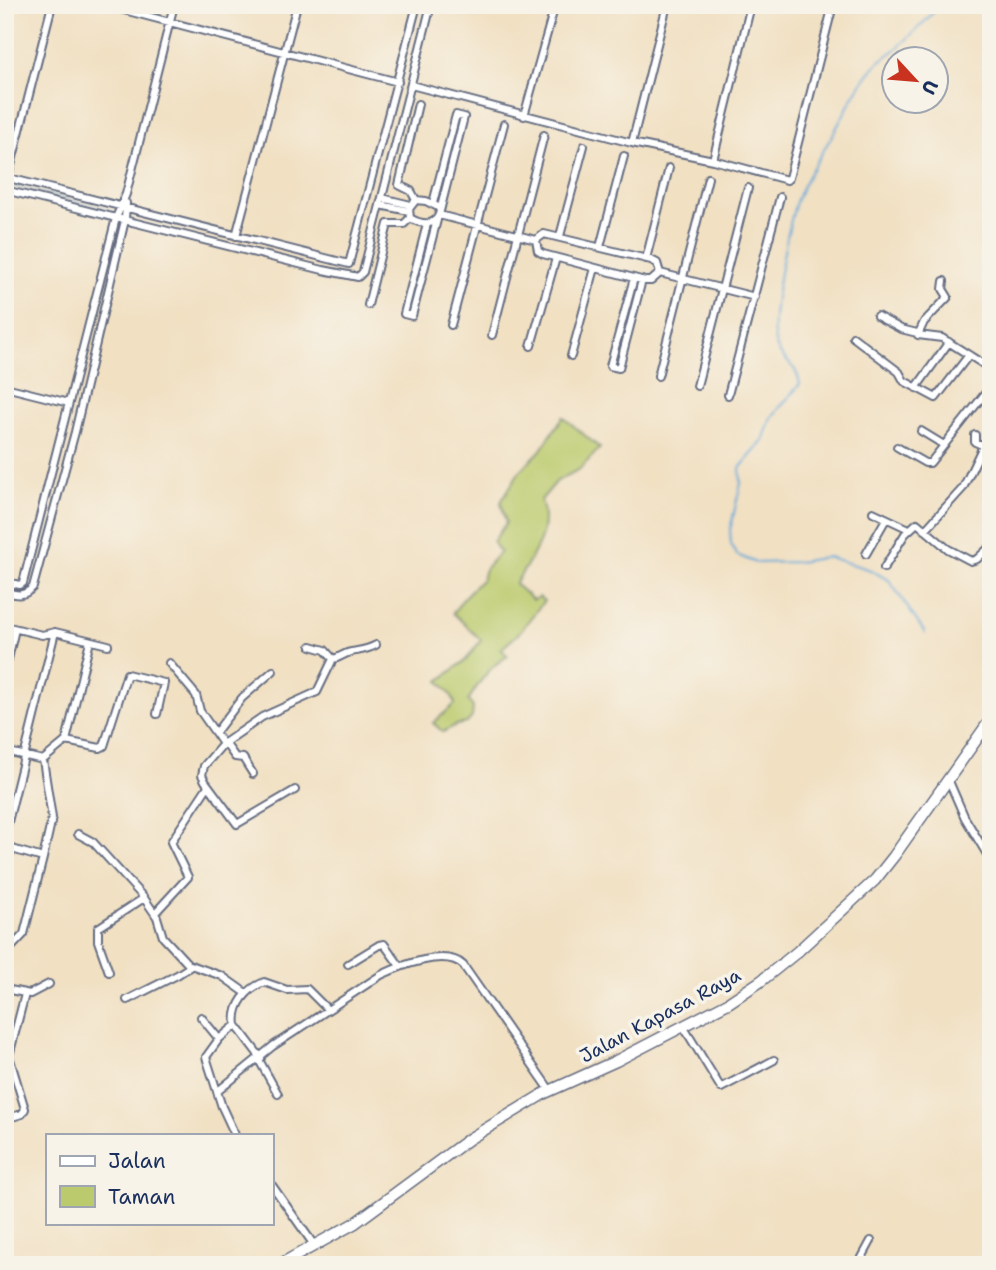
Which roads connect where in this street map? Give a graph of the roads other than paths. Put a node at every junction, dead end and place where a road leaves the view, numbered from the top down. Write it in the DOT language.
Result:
graph roads {
  1 [pos="52,5"];
  2 [pos="105,5"];
  3 [pos="174,5"];
  4 [pos="297,5"];
  5 [pos="417,5"];
  6 [pos="431,5"];
  7 [pos="555,5"];
  8 [pos="667,5"];
  9 [pos="751,5"];
  10 [pos="832,5"];
  11 [pos="169,23"];
  12 [pos="285,52"];
  13 [pos="398,82"];
  14 [pos="411,85"];
  15 [pos="418,104"];
  16 [pos="524,116"];
  17 [pos="504,124"];
  18 [pos="544,135"];
  19 [pos="632,143"];
  20 [pos="584,146"];
  21 [pos="624,156"];
  22 [pos="713,160"];
  23 [pos="669,168"];
  24 [pos="6,177"];
  25 [pos="708,178"];
  26 [pos="748,188"];
  27 [pos="5,190"];
  28 [pos="780,197"];
  29 [pos="381,201"];
  30 [pos="433,203"];
  31 [pos="123,207"];
  32 [pos="412,209"];
  33 [pos="439,215"];
  34 [pos="116,218"];
  35 [pos="125,220"];
  36 [pos="427,224"];
  37 [pos="477,225"];
  38 [pos="236,236"];
  39 [pos="518,236"];
  40 [pos="560,236"];
  41 [pos="536,240"];
  42 [pos="600,247"];
  43 [pos="556,258"];
  44 [pos="646,259"];
  45 [pos="350,264"];
  46 [pos="596,268"];
  47 [pos="660,273"];
  48 [pos="361,275"];
  49 [pos="638,279"];
  50 [pos="682,279"];
  51 [pos="944,281"];
  52 [pos="723,289"];
  53 [pos="755,298"];
  54 [pos="368,305"];
  55 [pos="877,316"];
  56 [pos="451,325"];
  57 [pos="918,333"];
  58 [pos="492,335"];
  59 [pos="853,337"];
  60 [pos="949,342"];
  61 [pos="531,346"];
  62 [pos="969,355"];
  63 [pos="571,356"];
  64 [pos="991,369"];
  65 [pos="657,376"];
  66 [pos="697,386"];
  67 [pos="991,386"];
  68 [pos="5,387"];
  69 [pos="916,388"];
  70 [pos="728,395"];
  71 [pos="69,403"];
  72 [pos="921,431"];
  73 [pos="975,435"];
  74 [pos="944,445"];
  75 [pos="983,446"];
  76 [pos="897,447"];
  77 [pos="991,449"];
  78 [pos="873,512"];
  79 [pos="886,519"];
  80 [pos="909,529"];
  81 [pos="925,530"];
  82 [pos="991,546"];
  83 [pos="866,554"];
  84 [pos="884,568"];
  85 [pos="5,582"];
  86 [pos="21,585"];
  87 [pos="5,592"];
  88 [pos="28,592"];
  89 [pos="10,628"];
  90 [pos="55,632"];
  91 [pos="90,641"];
  92 [pos="5,642"];
  93 [pos="108,645"];
  94 [pos="376,645"];
  95 [pos="310,646"];
  96 [pos="333,659"];
  97 [pos="169,663"];
  98 [pos="273,671"];
  99 [pos="5,672"];
  100 [pos="157,714"];
  101 [pos="991,719"];
  102 [pos="216,732"];
  103 [pos="66,741"];
  104 [pos="224,744"];
  105 [pos="5,751"];
  106 [pos="25,756"];
  107 [pos="43,760"];
  108 [pos="253,774"];
  109 [pos="948,779"];
  110 [pos="208,786"];
  111 [pos="295,790"];
  112 [pos="5,834"];
  113 [pos="78,834"];
  114 [pos="5,847"];
  115 [pos="43,858"];
  116 [pos="991,861"];
  117 [pos="144,898"];
  118 [pos="155,913"];
  119 [pos="5,954"];
  120 [pos="348,964"];
  121 [pos="191,966"];
  122 [pos="400,966"];
  123 [pos="109,972"];
  124 [pos="49,984"];
  125 [pos="5,989"];
  126 [pos="247,992"];
  127 [pos="25,994"];
  128 [pos="127,1000"];
  129 [pos="327,1009"];
  130 [pos="201,1017"];
  131 [pos="236,1024"];
  132 [pos="682,1026"];
  133 [pos="219,1039"];
  134 [pos="260,1059"];
  135 [pos="774,1060"];
  136 [pos="550,1090"];
  137 [pos="218,1091"];
  138 [pos="278,1094"];
  139 [pos="5,1119"];
  140 [pos="236,1134"];
  141 [pos="273,1187"];
  142 [pos="871,1241"];
  143 [pos="314,1245"];
  144 [pos="279,1265"];
  145 [pos="858,1265"];
  1 -- 24 [label="street"];
  2 -- 11 [label="street"];
  3 -- 11 [label="street"];
  4 -- 12 [label="street"];
  5 -- 13 [label="street"];
  6 -- 14 [label="street"];
  7 -- 16 [label="street"];
  8 -- 19 [label="street"];
  9 -- 22 [label="street"];
  10 -- 22 [label="street"];
  11 -- 12 [label="street"];
  11 -- 31 [label="street"];
  12 -- 13 [label="street"];
  12 -- 38 [label="street"];
  13 -- 45 [label="street"];
  14 -- 16 [label="street"];
  14 -- 29 [label="street"];
  15 -- 32 [label="street"];
  16 -- 19 [label="street"];
  17 -- 37 [label="street"];
  18 -- 39 [label="street"];
  19 -- 22 [label="street"];
  20 -- 40 [label="street"];
  21 -- 42 [label="street"];
  23 -- 44 [label="street"];
  24 -- 31 [label="street"];
  25 -- 50 [label="street"];
  26 -- 52 [label="street"];
  27 -- 34 [label="street"];
  28 -- 53 [label="street"];
  29 -- 32 [label="street"];
  29 -- 48 [label="street"];
  30 -- 32 [label="street"];
  30 -- 33 [label="street"];
  30 -- 33 [label="street"];
  31 -- 34 [label="street"];
  31 -- 35 [label="street"];
  31 -- 38 [label="street"];
  32 -- 36 [label="street"];
  32 -- 54 [label="street"];
  33 -- 36 [label="street"];
  33 -- 36 [label="street"];
  33 -- 37 [label="street"];
  34 -- 35 [label="street"];
  34 -- 71 [label="street"];
  35 -- 48 [label="street"];
  35 -- 88 [label="street"];
  37 -- 39 [label="street"];
  37 -- 56 [label="street"];
  38 -- 45 [label="street"];
  39 -- 41 [label="street"];
  39 -- 58 [label="street"];
  40 -- 41 [label="street"];
  40 -- 42 [label="street"];
  41 -- 43 [label="street"];
  42 -- 44 [label="street"];
  43 -- 46 [label="street"];
  43 -- 61 [label="street"];
  44 -- 47 [label="street"];
  45 -- 48 [label="street"];
  46 -- 49 [label="street"];
  46 -- 63 [label="street"];
  47 -- 49 [label="street"];
  47 -- 50 [label="street"];
  49 -- 49 [label="street"];
  50 -- 52 [label="street"];
  50 -- 65 [label="street"];
  51 -- 57 [label="street"];
  52 -- 53 [label="street"];
  52 -- 66 [label="street"];
  53 -- 70 [label="street"];
  55 -- 57 [label="street"];
  57 -- 60 [label="street"];
  59 -- 69 [label="street"];
  60 -- 62 [label="street"];
  60 -- 69 [label="street"];
  62 -- 64 [label="street"];
  62 -- 69 [label="street"];
  67 -- 74 [label="street"];
  68 -- 71 [label="street"];
  71 -- 86 [label="street"];
  72 -- 74 [label="street"];
  73 -- 75 [label="street"];
  74 -- 76 [label="street"];
  75 -- 77 [label="street"];
  75 -- 81 [label="street"];
  78 -- 79 [label="street"];
  79 -- 80 [label="street"];
  79 -- 83 [label="street"];
  80 -- 81 [label="street"];
  80 -- 84 [label="street"];
  81 -- 82 [label="street"];
  85 -- 86 [label="street"];
  86 -- 88 [label="street"];
  87 -- 88 [label="street"];
  89 -- 90 [label="street"];
  89 -- 92 [label="street"];
  89 -- 99 [label="street"];
  90 -- 91 [label="street"];
  90 -- 106 [label="street"];
  91 -- 93 [label="street"];
  91 -- 103 [label="street"];
  94 -- 96 [label="street"];
  95 -- 96 [label="street"];
  96 -- 104 [label="street"];
  97 -- 102 [label="street"];
  98 -- 102 [label="street"];
  100 -- 103 [label="street"];
  101 -- 109 [label="main road, Jalan Kapasa Raya"];
  102 -- 104 [label="street"];
  103 -- 107 [label="street"];
  104 -- 108 [label="street"];
  104 -- 110 [label="street"];
  105 -- 106 [label="street"];
  106 -- 107 [label="street"];
  106 -- 112 [label="street"];
  107 -- 115 [label="street"];
  109 -- 116 [label="street"];
  109 -- 132 [label="main road, Jalan Kapasa Raya"];
  110 -- 111 [label="street"];
  110 -- 118 [label="street"];
  113 -- 117 [label="street"];
  114 -- 115 [label="street"];
  115 -- 119 [label="street"];
  117 -- 118 [label="street"];
  117 -- 123 [label="street"];
  118 -- 121 [label="street"];
  120 -- 122 [label="street"];
  121 -- 126 [label="street"];
  121 -- 128 [label="street"];
  122 -- 129 [label="street"];
  122 -- 136 [label="street"];
  124 -- 127 [label="street"];
  125 -- 127 [label="street"];
  126 -- 129 [label="street"];
  126 -- 131 [label="street"];
  127 -- 139 [label="street"];
  129 -- 134 [label="street"];
  130 -- 133 [label="street"];
  131 -- 133 [label="street"];
  131 -- 134 [label="street"];
  132 -- 135 [label="street"];
  132 -- 136 [label="main road, Jalan Kapasa Raya"];
  133 -- 137 [label="street"];
  134 -- 137 [label="street"];
  134 -- 138 [label="street"];
  136 -- 143 [label="main road, Jalan Kapasa Raya"];
  137 -- 140 [label="street"];
  141 -- 143 [label="street"];
  142 -- 145 [label="street"];
  143 -- 144 [label="main road, Jalan Kapasa Raya"];
}
